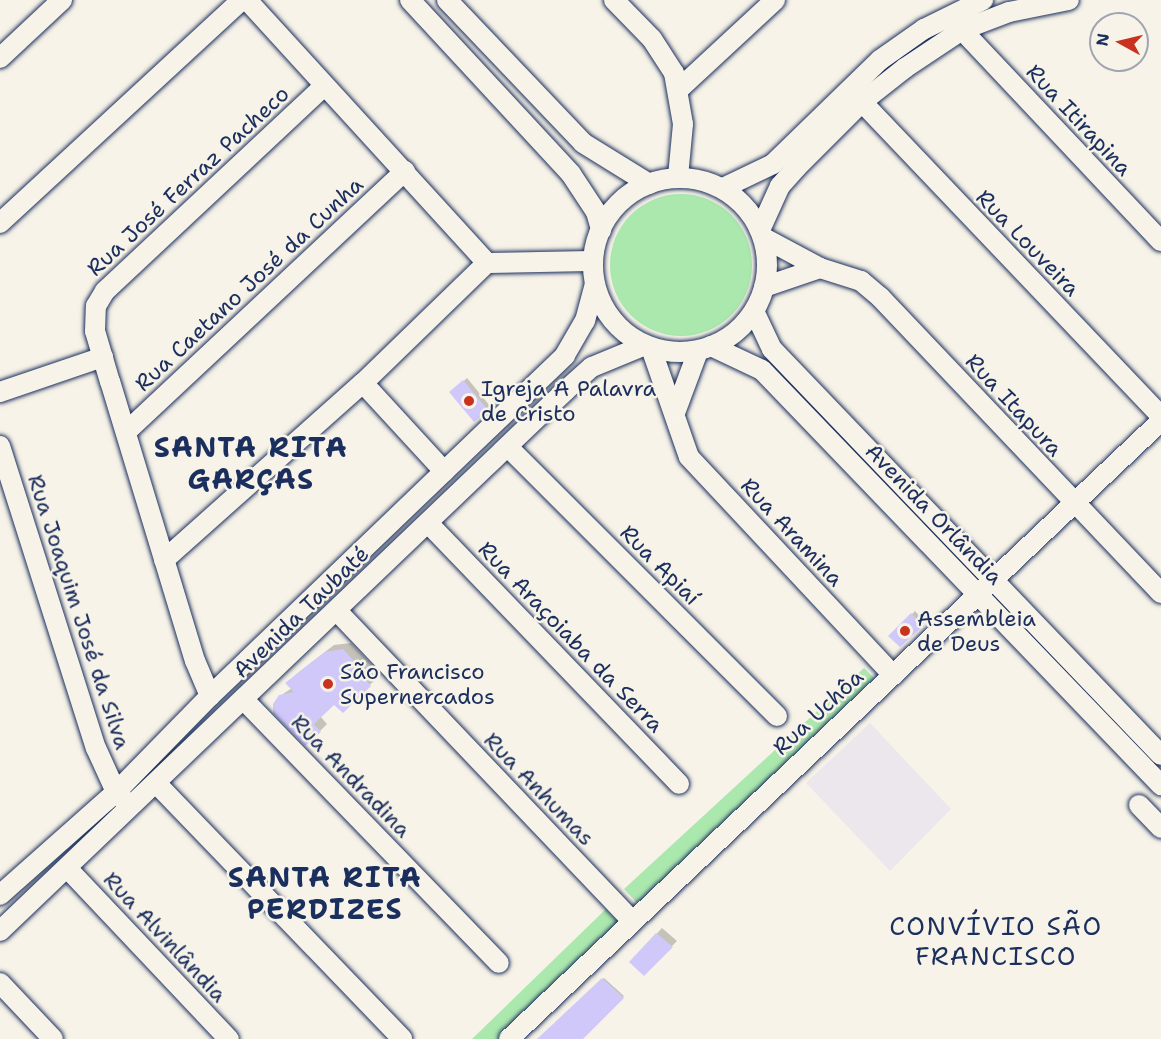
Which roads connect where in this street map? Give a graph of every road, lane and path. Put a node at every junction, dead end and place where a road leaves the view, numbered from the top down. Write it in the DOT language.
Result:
graph roads {
  1 [pos="63,0"];
  2 [pos="242,0"];
  3 [pos="247,0"];
  4 [pos="410,0"];
  5 [pos="447,0"];
  6 [pos="614,0"];
  7 [pos="775,0"];
  8 [pos="983,0"];
  9 [pos="1069,0"];
  10 [pos="962,30"];
  11 [pos="0,58"];
  12 [pos="324,86"];
  13 [pos="679,89"];
  14 [pos="862,102"];
  15 [pos="405,171"];
  16 [pos="678,177"];
  17 [pos="649,184"];
  18 [pos="723,188"];
  19 [pos="0,222"];
  20 [pos="601,230"];
  21 [pos="763,235"];
  22 [pos="1161,241"];
  23 [pos="593,261"];
  24 [pos="487,263"];
  25 [pos="820,268"];
  26 [pos="595,284"];
  27 [pos="764,287"];
  28 [pos="754,311"];
  29 [pos="648,346"];
  30 [pos="705,349"];
  31 [pos="103,357"];
  32 [pos="363,383"];
  33 [pos="0,392"];
  34 [pos="675,413"];
  35 [pos="1161,418"];
  36 [pos="126,432"];
  37 [pos="0,446"];
  38 [pos="509,448"];
  39 [pos="444,471"];
  40 [pos="4,474"];
  41 [pos="1073,503"];
  42 [pos="428,523"];
  43 [pos="366,545"];
  44 [pos="164,560"];
  45 [pos="384,565"];
  46 [pos="993,579"];
  47 [pos="1161,593"];
  48 [pos="977,594"];
  49 [pos="337,611"];
  50 [pos="893,675"];
  51 [pos="210,696"];
  52 [pos="244,700"];
  53 [pos="777,716"];
  54 [pos="1161,755"];
  55 [pos="156,783"];
  56 [pos="679,784"];
  57 [pos="1161,784"];
  58 [pos="108,797"];
  59 [pos="1139,805"];
  60 [pos="132,807"];
  61 [pos="116,822"];
  62 [pos="1161,828"];
  63 [pos="68,869"];
  64 [pos="1,892"];
  65 [pos="633,921"];
  66 [pos="0,931"];
  67 [pos="499,963"];
  68 [pos="0,983"];
  69 [pos="53,1039"];
  70 [pos="229,1039"];
  71 [pos="402,1039"];
  72 [pos="509,1039"];
  1 -- 11 [label="street"];
  2 -- 19 [label="street"];
  3 -- 12 [label="street"];
  4 -- 20 [label="street"];
  5 -- 17 [label="street"];
  6 -- 13 [label="street"];
  7 -- 13 [label="street"];
  8 -- 18 [label="street"];
  9 -- 10 [label="street"];
  10 -- 14 [label="street"];
  10 -- 22 [label="street, Rua Itirapina"];
  12 -- 15 [label="street"];
  12 -- 31 [label="street, Rua José Ferraz Pacheco"];
  13 -- 16 [label="street"];
  14 -- 21 [label="street"];
  14 -- 35 [label="street, Rua Louveira"];
  15 -- 24 [label="street"];
  15 -- 36 [label="street, Rua Caetano José da Cunha"];
  16 -- 17 [label="street"];
  16 -- 18 [label="street"];
  17 -- 20 [label="street"];
  18 -- 21 [label="street"];
  20 -- 23 [label="street"];
  21 -- 25 [label="street, Rua Itapura"];
  21 -- 27 [label="street"];
  23 -- 24 [label="street"];
  23 -- 26 [label="street"];
  24 -- 32 [label="street"];
  25 -- 27 [label="street"];
  25 -- 41 [label="street, Rua Itapura"];
  26 -- 29 [label="street"];
  26 -- 39 [label="street, Avenida Taubaté"];
  27 -- 28 [label="street"];
  28 -- 30 [label="street"];
  28 -- 46 [label="street, Avenida Orlândia"];
  29 -- 30 [label="street"];
  29 -- 34 [label="street, Rua Aramina"];
  29 -- 38 [label="street, Avenida Taubaté"];
  30 -- 34 [label="street"];
  30 -- 48 [label="street, Avenida Orlândia"];
  31 -- 33 [label="street"];
  31 -- 36 [label="street, Rua José Ferraz Pacheco"];
  32 -- 39 [label="street"];
  32 -- 44 [label="street"];
  34 -- 50 [label="street, Rua Aramina"];
  35 -- 41 [label="street, Rua Uchôa"];
  36 -- 44 [label="street, Rua José Ferraz Pacheco"];
  37 -- 40 [label="street, Rua Joaquim José da Silva"];
  38 -- 42 [label="street, Avenida Taubaté"];
  38 -- 53 [label="street, Rua Apiaí"];
  39 -- 43 [label="street, Avenida Taubaté"];
  40 -- 58 [label="street, Rua Joaquim José da Silva"];
  41 -- 46 [label="street, Rua Uchôa"];
  41 -- 47 [label="street, Rua Itapura"];
  42 -- 45 [label="street, Avenida Taubaté"];
  42 -- 56 [label="street, Rua Araçoiaba da Serra"];
  43 -- 45 [label="street"];
  43 -- 51 [label="street, Avenida Taubaté"];
  44 -- 51 [label="street, Rua José Ferraz Pacheco"];
  45 -- 49 [label="street, Avenida Taubaté"];
  46 -- 48 [label="street, Rua Uchôa"];
  46 -- 54 [label="street, Avenida Orlândia"];
  48 -- 50 [label="street, Rua Uchôa"];
  48 -- 57 [label="street, Avenida Orlândia"];
  49 -- 52 [label="street, Avenida Taubaté"];
  49 -- 65 [label="street, Rua Anhumas"];
  50 -- 65 [label="street, Rua Uchôa"];
  51 -- 58 [label="street, Avenida Taubaté"];
  52 -- 55 [label="street, Avenida Taubaté"];
  52 -- 67 [label="street, Rua Andradina"];
  55 -- 60 [label="street, Avenida Taubaté"];
  55 -- 71 [label="street"];
  58 -- 60 [label="street"];
  58 -- 61 [label="street"];
  58 -- 64 [label="street, Avenida Taubaté"];
  59 -- 62 [label="street"];
  60 -- 61 [label="street, Avenida Taubaté"];
  61 -- 63 [label="street, Avenida Taubaté"];
  63 -- 66 [label="street, Avenida Taubaté"];
  63 -- 70 [label="street, Rua Alvinlândia"];
  65 -- 72 [label="street, Rua Uchôa"];
  68 -- 69 [label="street"];
}
